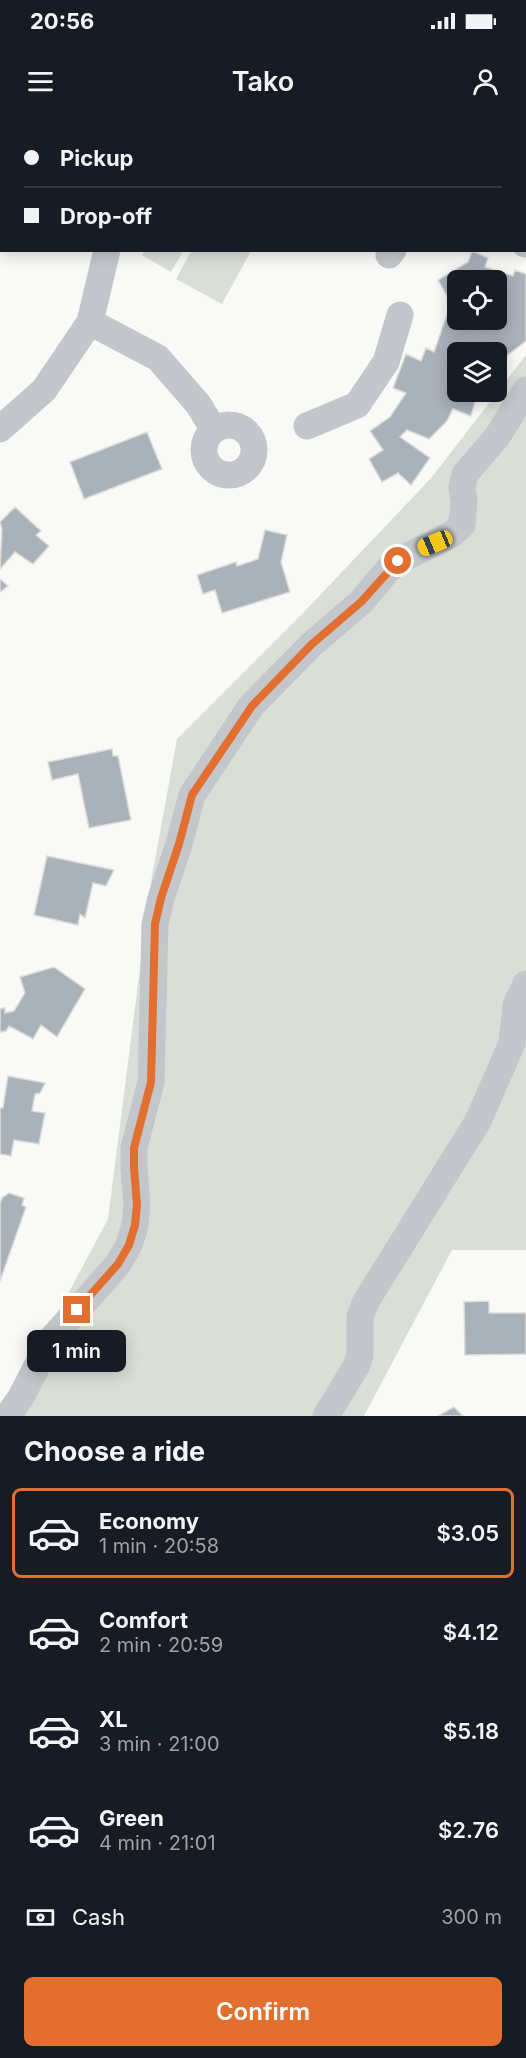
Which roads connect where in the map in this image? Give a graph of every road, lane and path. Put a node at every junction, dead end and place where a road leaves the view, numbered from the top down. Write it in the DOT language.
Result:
graph roads {
  1 [pos="107,252"];
  2 [pos="399,315"];
  3 [pos="90,322"];
  4 [pos="526,390"];
  5 [pos="307,426"];
  6 [pos="0,429"];
  7 [pos="214,430"];
  8 [pos="526,984"];
  9 [pos="8,1416"];
  10 [pos="326,1416"];
  1 -- 3 [label="street"];
  2 -- 5 [label="street"];
  3 -- 6 [label="street"];
  3 -- 7 [label="street"];
  4 -- 9 [label="street"];
  8 -- 10 [label="street"];
}
